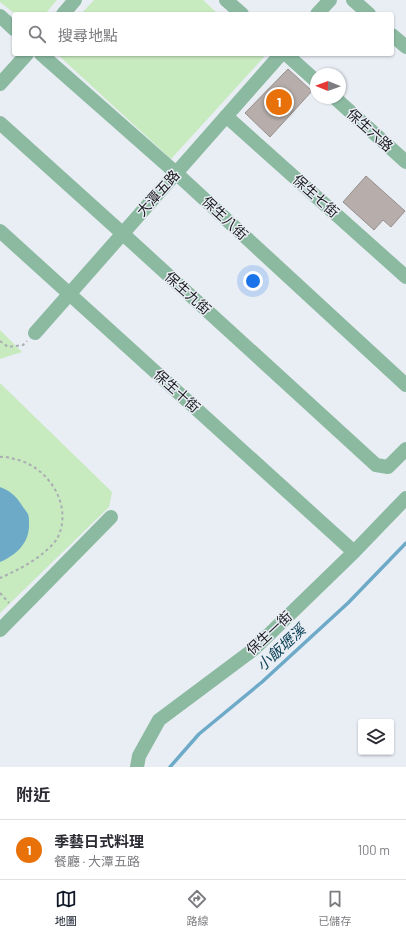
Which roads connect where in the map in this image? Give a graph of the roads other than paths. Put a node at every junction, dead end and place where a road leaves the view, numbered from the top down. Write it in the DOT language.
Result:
graph roads {
  1 [pos="75,0"];
  2 [pos="226,0"];
  3 [pos="330,0"];
  4 [pos="353,0"];
  5 [pos="65,12"];
  6 [pos="240,12"];
  7 [pos="319,12"];
  8 [pos="367,12"];
  9 [pos="0,16"];
  10 [pos="12,27"];
  11 [pos="394,37"];
  12 [pos="406,47"];
  13 [pos="25,56"];
  14 [pos="43,56"];
  15 [pos="279,56"];
  16 [pos="288,56"];
  17 [pos="310,76"];
  18 [pos="0,84"];
  19 [pos="342,104"];
  20 [pos="226,116"];
  21 [pos="0,123"];
  22 [pos="406,162"];
  23 [pos="176,173"];
  24 [pos="0,231"];
  25 [pos="122,233"];
  26 [pos="406,277"];
  27 [pos="70,294"];
  28 [pos="35,333"];
  29 [pos="406,385"];
  30 [pos="406,448"];
  31 [pos="406,498"];
  32 [pos="111,517"];
  33 [pos="354,552"];
  34 [pos="0,630"];
  35 [pos="137,767"];
  1 -- 5 [label="street"];
  2 -- 6 [label="street"];
  3 -- 7 [label="street"];
  4 -- 8 [label="street"];
  9 -- 10 [label="street"];
  11 -- 12 [label="street"];
  13 -- 18 [label="street"];
  14 -- 23 [label="street, 保生八街"];
  15 -- 20 [label="street, 大潭五路"];
  16 -- 17 [label="street"];
  19 -- 22 [label="street, 保生六路"];
  20 -- 23 [label="street, 大潭五路"];
  20 -- 26 [label="street, 保生七街"];
  21 -- 25 [label="street, 保生九街"];
  23 -- 25 [label="street, 大潭五路"];
  23 -- 29 [label="street, 保生八街"];
  24 -- 27 [label="street, 保生十街"];
  25 -- 27 [label="street, 大潭五路"];
  25 -- 30 [label="street, 保生九街"];
  27 -- 28 [label="street, 大潭五路"];
  27 -- 33 [label="street, 保生十街"];
  31 -- 33 [label="street, 保生一街"];
  32 -- 34 [label="street"];
  33 -- 35 [label="street, 保生一街"];
}
